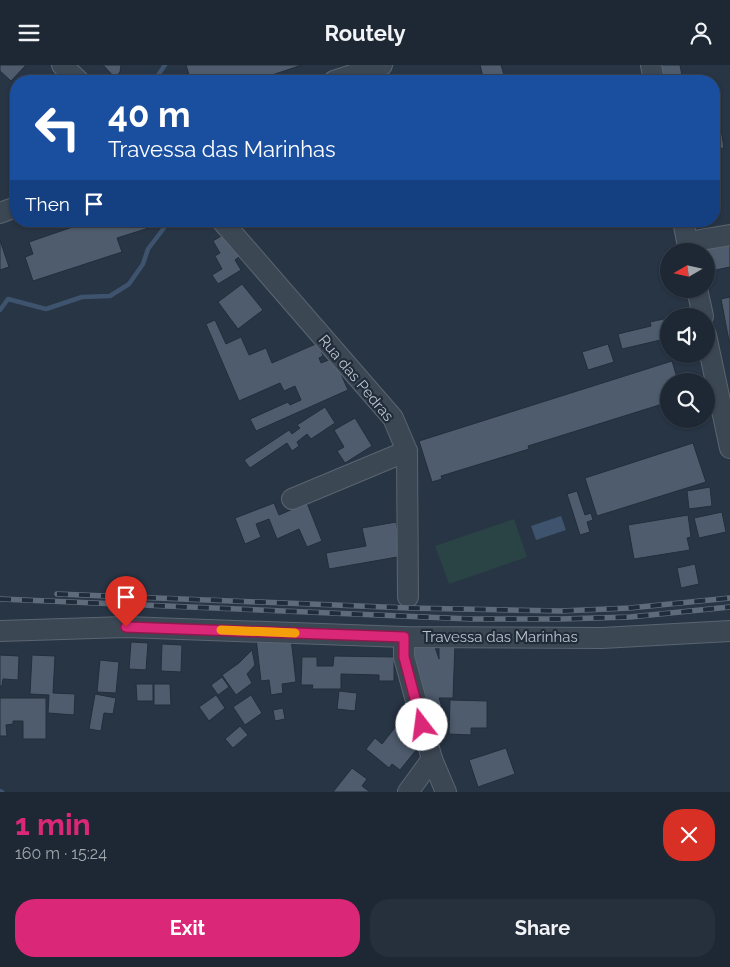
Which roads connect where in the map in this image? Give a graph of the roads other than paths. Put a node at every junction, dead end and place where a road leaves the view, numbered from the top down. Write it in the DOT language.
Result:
graph roads {
  1 [pos="62,65"];
  2 [pos="382,65"];
  3 [pos="73,75"];
  4 [pos="352,75"];
  5 [pos="227,227"];
  6 [pos="684,227"];
  7 [pos="730,235"];
  8 [pos="687,243"];
  9 [pos="702,243"];
  10 [pos="715,355"];
  11 [pos="722,370"];
  12 [pos="730,448"];
  13 [pos="407,451"];
  14 [pos="292,499"];
  15 [pos="408,597"];
  16 [pos="0,631"];
  17 [pos="730,631"];
  18 [pos="404,637"];
  19 [pos="432,759"];
  20 [pos="408,792"];
  21 [pos="446,792"];
  1 -- 3 [label="street"];
  2 -- 4 [label="street"];
  5 -- 13 [label="street, Rua das Pedras"];
  6 -- 8 [label="street"];
  7 -- 9 [label="street"];
  10 -- 11 [label="street"];
  11 -- 12 [label="street"];
  13 -- 14 [label="street"];
  13 -- 15 [label="street, Rua das Pedras"];
  16 -- 18 [label="street, Travessa das Marinhas"];
  17 -- 18 [label="street, Travessa das Marinhas"];
  18 -- 19 [label="street"];
  19 -- 20 [label="street"];
  19 -- 21 [label="street"];
}
